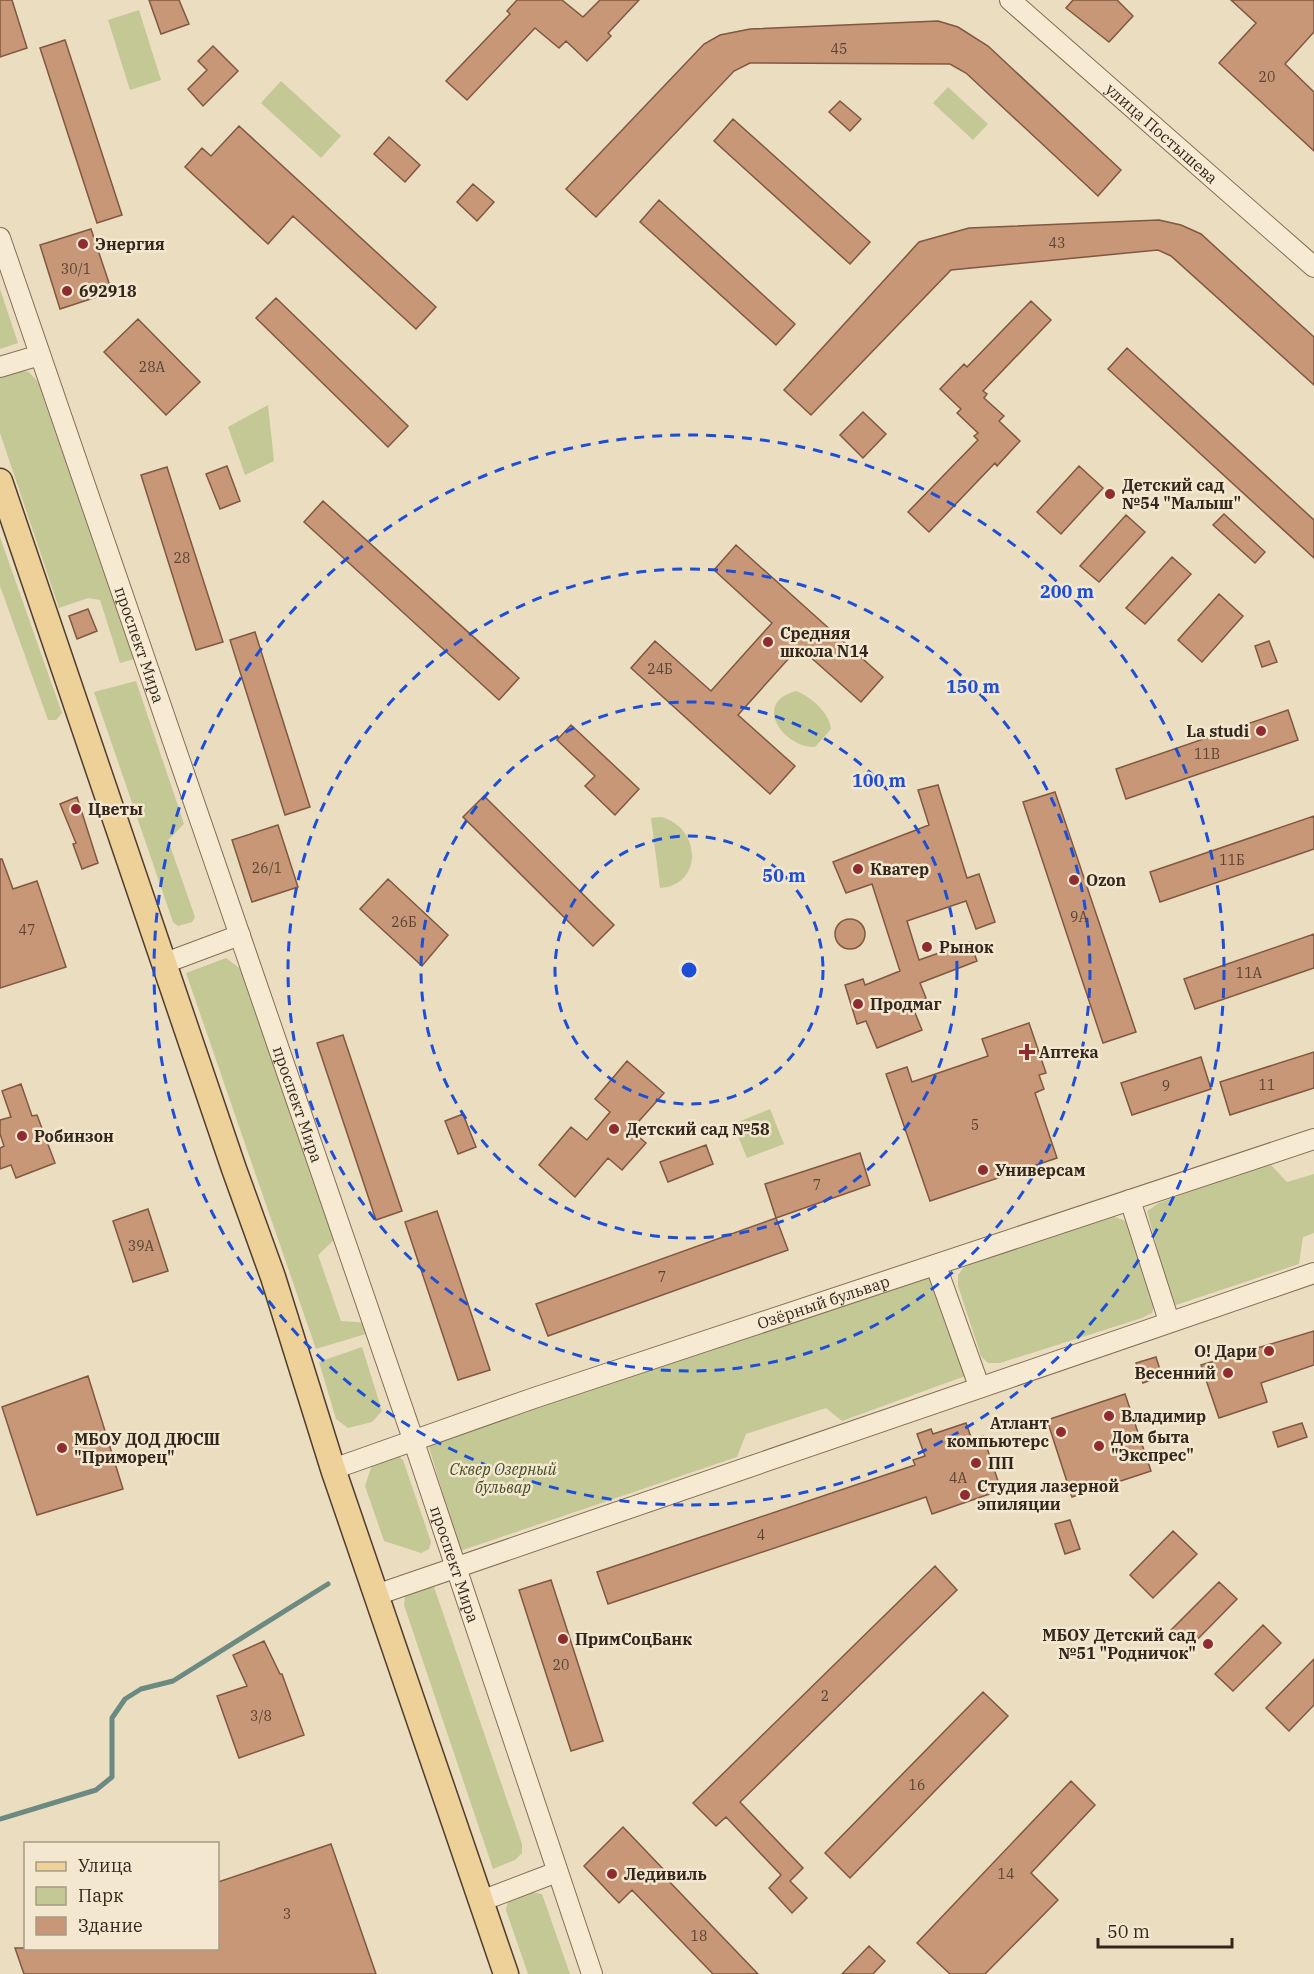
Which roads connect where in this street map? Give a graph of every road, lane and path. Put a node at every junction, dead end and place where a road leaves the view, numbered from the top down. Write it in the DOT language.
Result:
graph roads {
  1 [pos="1010,0"];
  2 [pos="0,238"];
  3 [pos="1314,267"];
  4 [pos="40,355"];
  5 [pos="0,367"];
  6 [pos="0,481"];
  7 [pos="240,935"];
  8 [pos="165,963"];
  9 [pos="1314,1139"];
  10 [pos="1130,1200"];
  11 [pos="936,1266"];
  12 [pos="1314,1273"];
  13 [pos="1169,1321"];
  14 [pos="979,1386"];
  15 [pos="413,1439"];
  16 [pos="333,1469"];
  17 [pos="454,1567"];
  18 [pos="376,1594"];
  19 [pos="557,1872"];
  20 [pos="481,1901"];
  21 [pos="506,1974"];
  22 [pos="592,1974"];
  1 -- 3 [label="street, улица Постышева"];
  2 -- 4 [label="street, проспект Мира"];
  4 -- 5 [label="street"];
  4 -- 7 [label="street, проспект Мира"];
  6 -- 8 [label="main road"];
  7 -- 8 [label="street"];
  7 -- 15 [label="street, проспект Мира"];
  8 -- 16 [label="main road"];
  9 -- 10 [label="street, Озёрный бульвар"];
  10 -- 11 [label="street, Озёрный бульвар"];
  10 -- 13 [label="street"];
  11 -- 14 [label="street"];
  11 -- 15 [label="street, Озёрный бульвар"];
  12 -- 13 [label="street"];
  13 -- 14 [label="street"];
  14 -- 17 [label="street"];
  15 -- 16 [label="street, Озёрный бульвар"];
  15 -- 17 [label="street, проспект Мира"];
  16 -- 18 [label="main road"];
  17 -- 18 [label="street"];
  17 -- 19 [label="street, проспект Мира"];
  18 -- 20 [label="main road"];
  19 -- 20 [label="street"];
  19 -- 22 [label="street, проспект Мира"];
  20 -- 21 [label="main road"];
}
